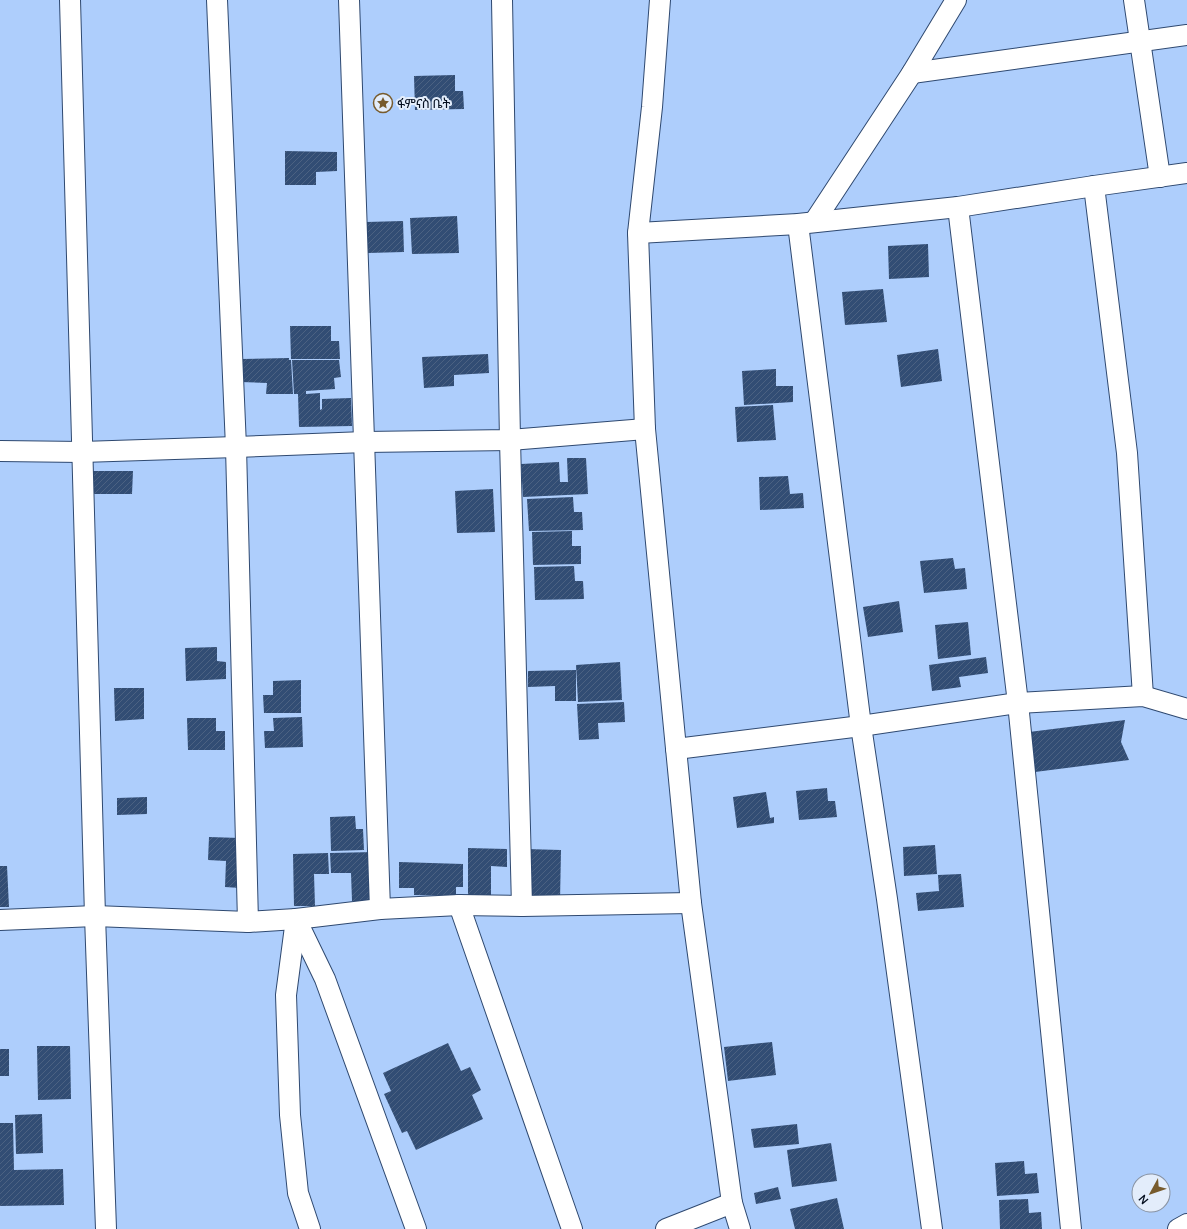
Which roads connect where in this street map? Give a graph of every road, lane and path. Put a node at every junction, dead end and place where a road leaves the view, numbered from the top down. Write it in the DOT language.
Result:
graph roads {
  1 [pos="70,0"];
  2 [pos="218,0"];
  3 [pos="349,0"];
  4 [pos="502,0"];
  5 [pos="660,0"];
  6 [pos="956,0"];
  7 [pos="1134,0"];
  8 [pos="1187,35"];
  9 [pos="1140,42"];
  10 [pos="912,73"];
  11 [pos="1187,174"];
  12 [pos="1160,177"];
  13 [pos="1094,186"];
  14 [pos="958,208"];
  15 [pos="806,223"];
  16 [pos="638,233"];
  17 [pos="645,429"];
  18 [pos="510,440"];
  19 [pos="365,442"];
  20 [pos="236,447"];
  21 [pos="0,451"];
  22 [pos="82,452"];
  23 [pos="1143,696"];
  24 [pos="1018,703"];
  25 [pos="1187,709"];
  26 [pos="861,726"];
  27 [pos="676,749"];
  28 [pos="691,903"];
  29 [pos="459,905"];
  30 [pos="522,906"];
  31 [pos="380,909"];
  32 [pos="96,916"];
  33 [pos="296,919"];
  34 [pos="0,920"];
  35 [pos="248,922"];
  36 [pos="732,1203"];
  37 [pos="1187,1224"];
  38 [pos="106,1229"];
  39 [pos="310,1229"];
  40 [pos="416,1229"];
  41 [pos="572,1229"];
  42 [pos="666,1229"];
  43 [pos="740,1229"];
  44 [pos="932,1229"];
  45 [pos="1071,1229"];
  46 [pos="1178,1229"];
  1 -- 22 [label="street"];
  2 -- 20 [label="street"];
  3 -- 19 [label="street"];
  4 -- 18 [label="street"];
  5 -- 16 [label="street"];
  6 -- 10 [label="street"];
  7 -- 9 [label="street"];
  8 -- 9 [label="street"];
  9 -- 10 [label="street"];
  9 -- 12 [label="street"];
  10 -- 15 [label="street"];
  11 -- 12 [label="street"];
  12 -- 13 [label="street"];
  13 -- 14 [label="street"];
  13 -- 23 [label="street"];
  14 -- 15 [label="street"];
  14 -- 24 [label="street"];
  15 -- 16 [label="street"];
  15 -- 26 [label="street"];
  16 -- 17 [label="street"];
  17 -- 18 [label="street"];
  17 -- 27 [label="street"];
  18 -- 19 [label="street"];
  18 -- 30 [label="street"];
  19 -- 20 [label="street"];
  19 -- 31 [label="street"];
  20 -- 22 [label="street"];
  20 -- 35 [label="street"];
  21 -- 22 [label="street"];
  22 -- 32 [label="street"];
  23 -- 24 [label="street"];
  23 -- 25 [label="street"];
  24 -- 26 [label="street"];
  24 -- 45 [label="street"];
  26 -- 27 [label="street"];
  26 -- 44 [label="street"];
  27 -- 28 [label="street"];
  28 -- 30 [label="street"];
  28 -- 36 [label="street"];
  29 -- 30 [label="street"];
  29 -- 31 [label="street"];
  29 -- 41 [label="street"];
  31 -- 33 [label="street"];
  32 -- 34 [label="street"];
  32 -- 35 [label="street"];
  32 -- 38 [label="street"];
  33 -- 35 [label="street"];
  33 -- 39 [label="street"];
  33 -- 40 [label="street"];
  36 -- 42 [label="street"];
  36 -- 43 [label="street"];
  37 -- 46 [label="street"];
}
